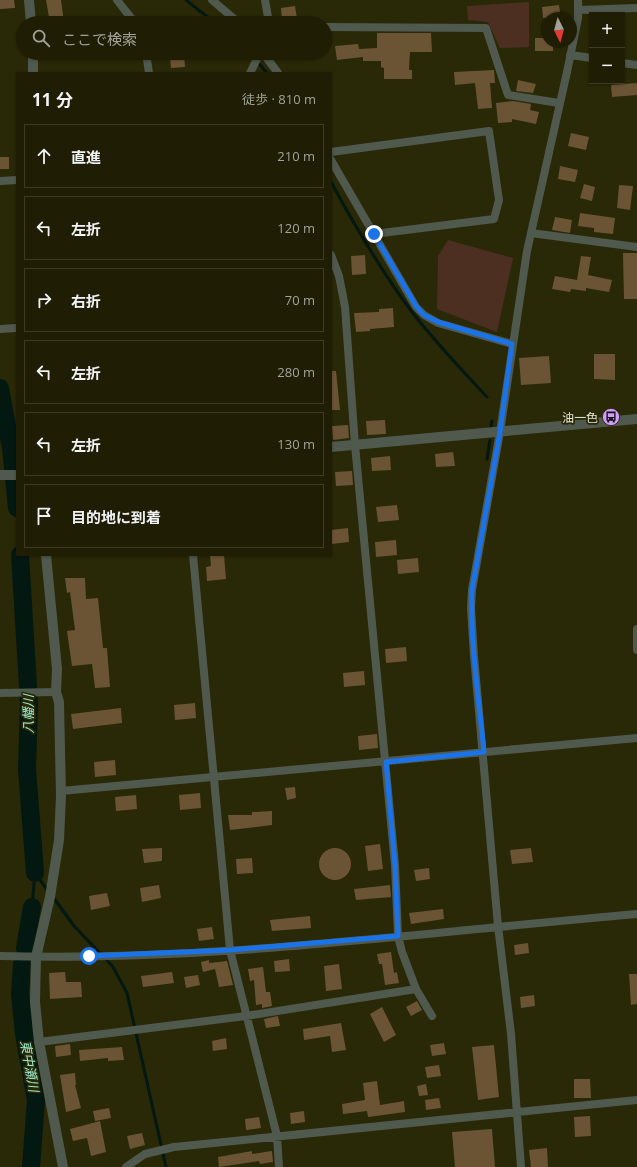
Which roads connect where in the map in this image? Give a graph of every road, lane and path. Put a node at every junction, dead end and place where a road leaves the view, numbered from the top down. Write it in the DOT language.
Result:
graph roads {
  1 [pos="29,0"];
  2 [pos="117,0"];
  3 [pos="212,0"];
  4 [pos="265,0"];
  5 [pos="578,0"];
  6 [pos="637,8"];
  7 [pos="578,10"];
  8 [pos="30,16"];
  9 [pos="130,16"];
  10 [pos="231,16"];
  11 [pos="268,16"];
  12 [pos="332,27"];
  13 [pos="570,55"];
  14 [pos="589,58"];
  15 [pos="33,60"];
  16 [pos="147,60"];
  17 [pos="257,60"];
  18 [pos="263,60"];
  19 [pos="625,63"];
  20 [pos="637,65"];
  21 [pos="33,72"];
  22 [pos="149,72"];
  23 [pos="251,72"];
  24 [pos="277,72"];
  25 [pos="560,103"];
  26 [pos="332,152"];
  27 [pos="332,162"];
  28 [pos="16,180"];
  29 [pos="0,181"];
  30 [pos="531,233"];
  31 [pos="374,234"];
  32 [pos="637,247"];
  33 [pos="332,258"];
  34 [pos="16,328"];
  35 [pos="0,329"];
  36 [pos="512,344"];
  37 [pos="637,419"];
  38 [pos="500,432"];
  39 [pos="355,445"];
  40 [pos="332,447"];
  41 [pos="2,475"];
  42 [pos="16,475"];
  43 [pos="46,556"];
  44 [pos="193,556"];
  45 [pos="637,629"];
  46 [pos="637,650"];
  47 [pos="56,692"];
  48 [pos="0,693"];
  49 [pos="637,738"];
  50 [pos="484,752"];
  51 [pos="386,762"];
  52 [pos="214,777"];
  53 [pos="61,791"];
  54 [pos="637,914"];
  55 [pos="498,926"];
  56 [pos="398,936"];
  57 [pos="230,950"];
  58 [pos="0,956"];
  59 [pos="36,957"];
  60 [pos="416,989"];
  61 [pos="246,1016"];
  62 [pos="432,1016"];
  63 [pos="39,1042"];
  64 [pos="637,1100"];
  65 [pos="517,1111"];
  66 [pos="277,1136"];
  67 [pos="62,1167"];
  68 [pos="126,1167"];
  69 [pos="279,1167"];
  70 [pos="521,1167"];
  1 -- 8 [label="street"];
  2 -- 9 [label="street"];
  3 -- 10 [label="street"];
  4 -- 11 [label="street"];
  5 -- 7 [label="street"];
  6 -- 7 [label="street"];
  7 -- 13 [label="street"];
  12 -- 25 [label="street"];
  13 -- 14 [label="street"];
  13 -- 25 [label="street"];
  15 -- 21 [label="street"];
  16 -- 22 [label="street"];
  17 -- 23 [label="street"];
  18 -- 24 [label="street"];
  19 -- 20 [label="street"];
  25 -- 30 [label="street"];
  26 -- 31 [label="street"];
  27 -- 31 [label="street"];
  28 -- 29 [label="street"];
  30 -- 32 [label="street"];
  30 -- 36 [label="street"];
  31 -- 36 [label="street"];
  33 -- 39 [label="street"];
  34 -- 35 [label="street"];
  36 -- 38 [label="street"];
  37 -- 38 [label="street"];
  38 -- 39 [label="street"];
  38 -- 50 [label="street"];
  39 -- 40 [label="street"];
  39 -- 51 [label="street"];
  41 -- 42 [label="street"];
  43 -- 47 [label="street"];
  44 -- 52 [label="street"];
  45 -- 46 [label="street"];
  47 -- 48 [label="street"];
  47 -- 53 [label="street"];
  49 -- 50 [label="street"];
  50 -- 51 [label="street"];
  50 -- 55 [label="street"];
  51 -- 52 [label="street"];
  51 -- 56 [label="street"];
  52 -- 53 [label="street"];
  52 -- 57 [label="street"];
  53 -- 59 [label="street"];
  54 -- 55 [label="street"];
  55 -- 56 [label="street"];
  55 -- 65 [label="street"];
  56 -- 57 [label="street"];
  56 -- 60 [label="street"];
  57 -- 59 [label="street"];
  57 -- 61 [label="street"];
  58 -- 59 [label="street"];
  59 -- 63 [label="street"];
  60 -- 61 [label="street"];
  60 -- 62 [label="street"];
  61 -- 63 [label="street"];
  61 -- 66 [label="street"];
  63 -- 67 [label="street"];
  64 -- 65 [label="street"];
  65 -- 66 [label="street"];
  65 -- 70 [label="street"];
  66 -- 68 [label="street"];
  66 -- 69 [label="street"];
}
